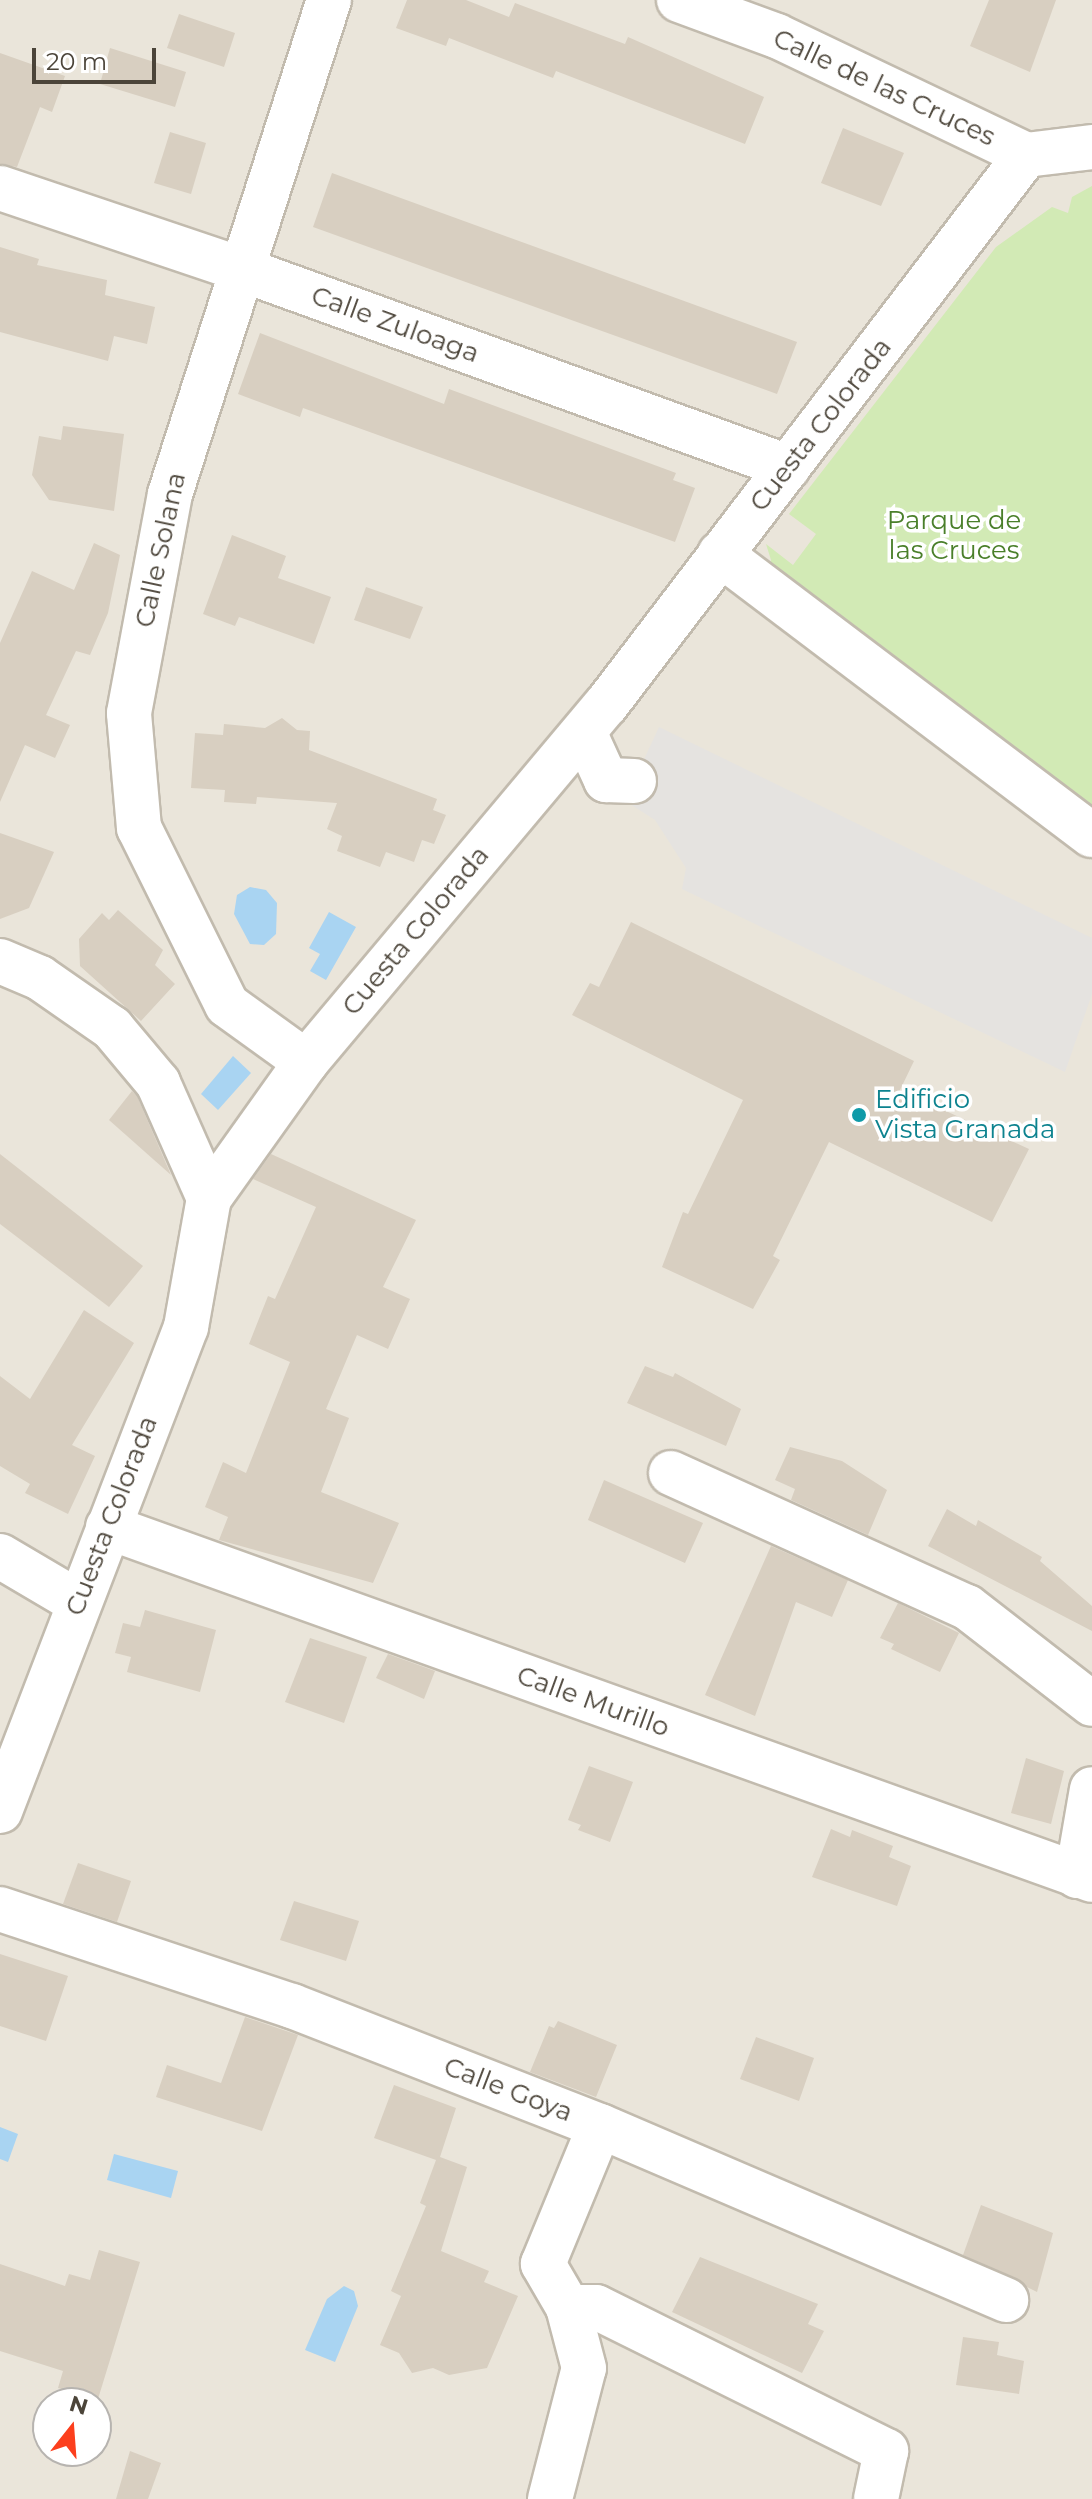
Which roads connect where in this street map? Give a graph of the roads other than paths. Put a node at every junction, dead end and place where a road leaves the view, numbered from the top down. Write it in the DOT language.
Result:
graph roads {
  1 [pos="329,0"];
  2 [pos="679,0"];
  3 [pos="1092,147"];
  4 [pos="1026,155"];
  5 [pos="0,188"];
  6 [pos="241,269"];
  7 [pos="788,467"];
  8 [pos="720,554"];
  9 [pos="584,732"];
  10 [pos="634,781"];
  11 [pos="1092,835"];
  12 [pos="0,961"];
  13 [pos="306,1062"];
  14 [pos="209,1198"];
  15 [pos="671,1473"];
  16 [pos="108,1527"];
  17 [pos="0,1556"];
  18 [pos="78,1602"];
  19 [pos="1092,1704"];
  20 [pos="1092,1789"];
  21 [pos="0,1811"];
  22 [pos="1084,1878"];
  23 [pos="0,1909"];
  24 [pos="600,2126"];
  25 [pos="1006,2300"];
  26 [pos="568,2307"];
  27 [pos="550,2499"];
  28 [pos="876,2499"];
  1 -- 6 [label="street, Calle Solana"];
  2 -- 4 [label="street, Calle de las Cruces"];
  3 -- 4 [label="street, Calle de las Cruces"];
  4 -- 7 [label="street, Cuesta Colorada"];
  5 -- 6 [label="street, Calle Zuloaga"];
  6 -- 7 [label="street, Calle Zuloaga"];
  6 -- 13 [label="street, Calle Solana"];
  7 -- 8 [label="street, Cuesta Colorada"];
  8 -- 9 [label="street, Cuesta Colorada"];
  8 -- 11 [label="street"];
  9 -- 10 [label="street"];
  9 -- 13 [label="street, Cuesta Colorada"];
  12 -- 14 [label="street"];
  13 -- 14 [label="street, Cuesta Colorada"];
  14 -- 16 [label="street, Cuesta Colorada"];
  15 -- 19 [label="street"];
  16 -- 18 [label="street, Cuesta Colorada"];
  16 -- 22 [label="street, Calle Murillo"];
  17 -- 18 [label="street"];
  18 -- 21 [label="street, Cuesta Colorada"];
  20 -- 22 [label="street, Calle Murillo"];
  23 -- 24 [label="street, Calle Goya"];
  24 -- 25 [label="street, Calle Goya"];
  24 -- 26 [label="street"];
  26 -- 27 [label="street"];
  26 -- 28 [label="street"];
}
